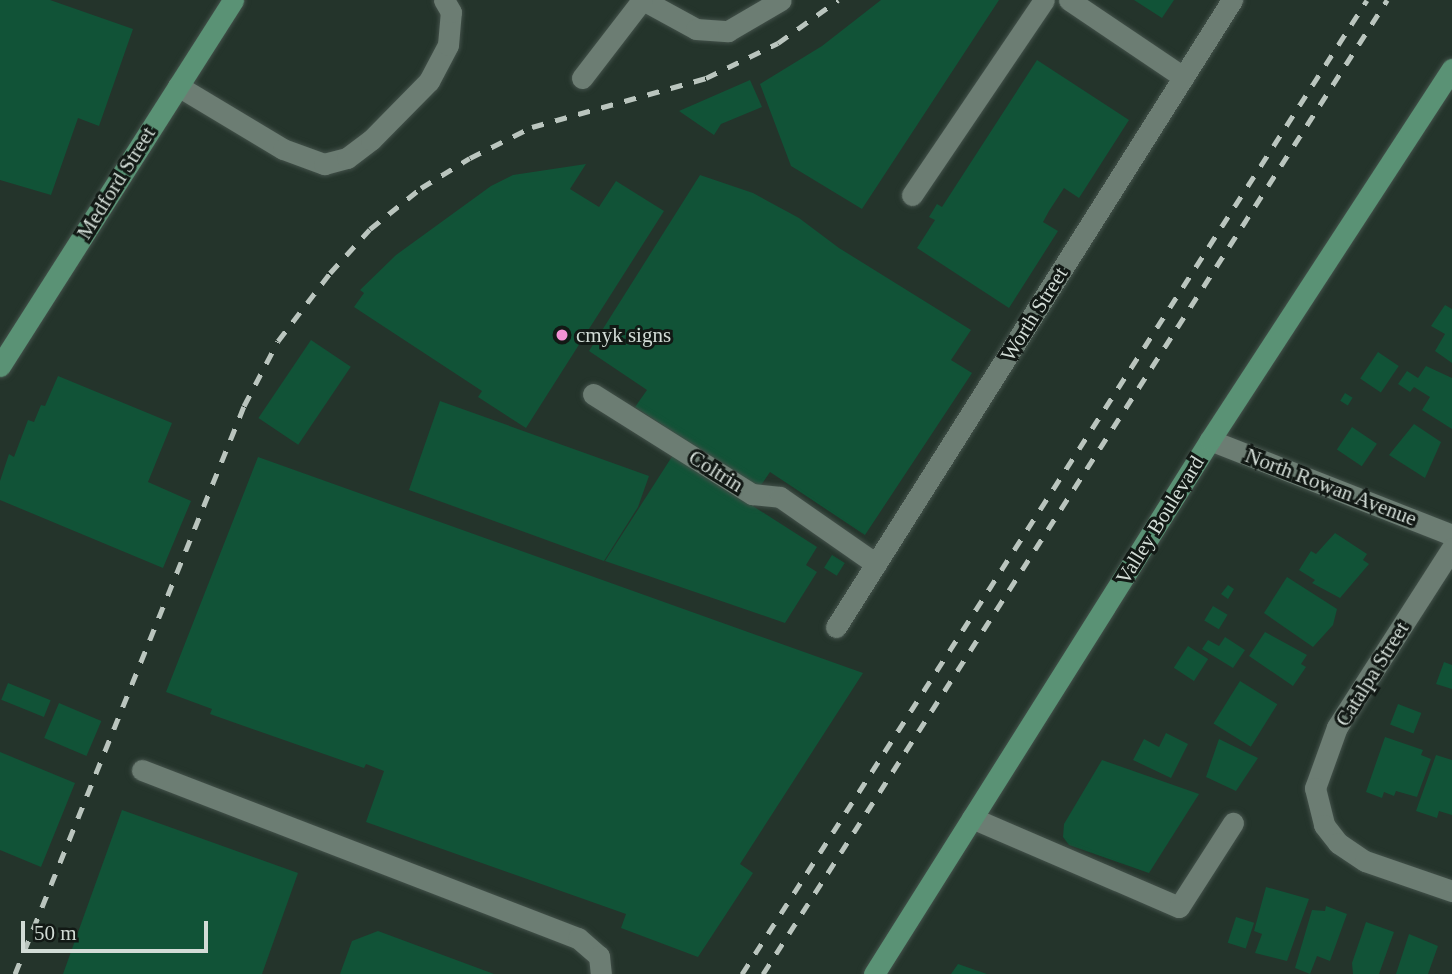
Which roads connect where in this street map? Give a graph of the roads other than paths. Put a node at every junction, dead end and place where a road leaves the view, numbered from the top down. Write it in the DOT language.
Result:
graph roads {
  1 [pos="233,0"];
  2 [pos="444,0"];
  3 [pos="643,0"];
  4 [pos="781,0"];
  5 [pos="1044,0"];
  6 [pos="1069,0"];
  7 [pos="1232,0"];
  8 [pos="1452,69"];
  9 [pos="582,78"];
  10 [pos="1183,78"];
  11 [pos="178,86"];
  12 [pos="912,195"];
  13 [pos="0,366"];
  14 [pos="593,394"];
  15 [pos="1210,440"];
  16 [pos="1452,535"];
  17 [pos="1452,548"];
  18 [pos="876,564"];
  19 [pos="836,627"];
  20 [pos="142,770"];
  21 [pos="972,818"];
  22 [pos="1233,823"];
  23 [pos="1452,891"];
  24 [pos="601,974"];
  25 [pos="874,974"];
  1 -- 11 [label="main road, Medford Street"];
  2 -- 11 [label="street"];
  3 -- 4 [label="street"];
  3 -- 9 [label="street"];
  5 -- 12 [label="street"];
  6 -- 10 [label="street"];
  7 -- 10 [label="street, Worth Street"];
  8 -- 15 [label="main road, Valley Boulevard"];
  10 -- 18 [label="street, Worth Street"];
  11 -- 13 [label="main road, Medford Street"];
  14 -- 18 [label="street, Coltrin"];
  15 -- 16 [label="street, North Rowan Avenue"];
  15 -- 21 [label="main road, Valley Boulevard"];
  17 -- 23 [label="street, Catalpa Street"];
  18 -- 19 [label="street, Worth Street"];
  20 -- 24 [label="street"];
  21 -- 22 [label="street"];
  21 -- 25 [label="main road, Valley Boulevard"];
}
